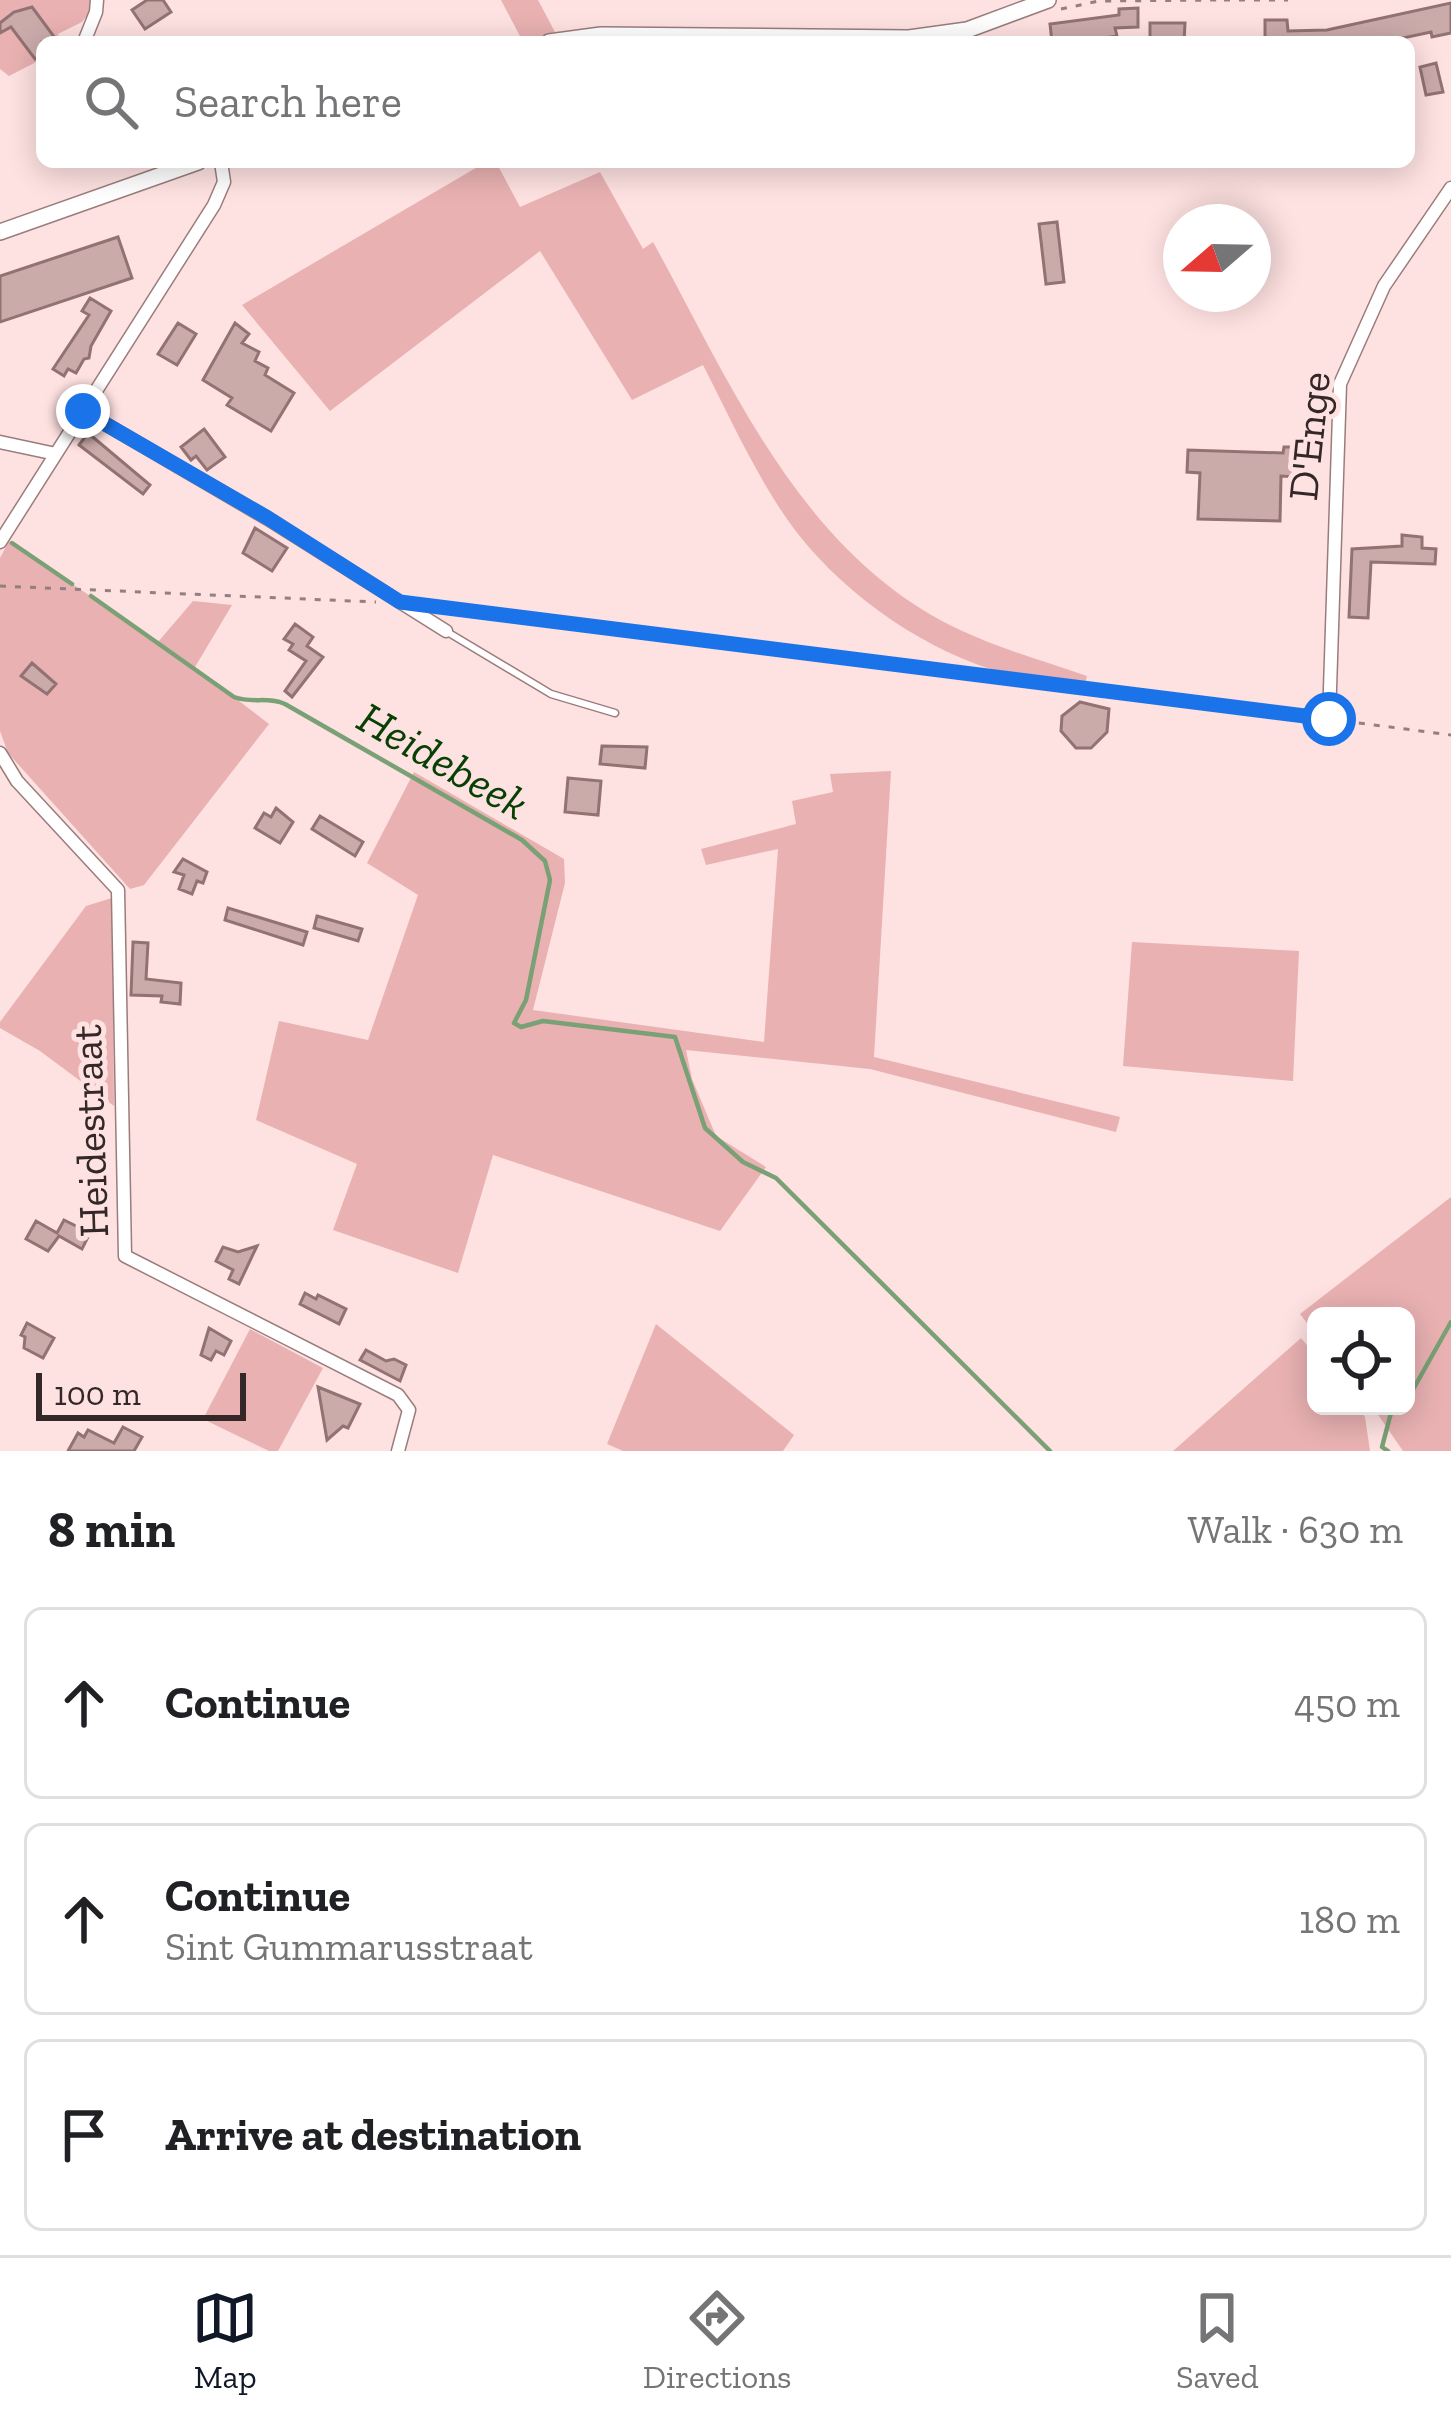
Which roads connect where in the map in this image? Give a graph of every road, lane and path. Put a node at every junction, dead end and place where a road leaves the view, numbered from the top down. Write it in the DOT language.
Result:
graph roads {
  1 [pos="97,0"];
  2 [pos="1222,0"];
  3 [pos="1288,0"];
  4 [pos="1048,7"];
  5 [pos="86,36"];
  6 [pos="588,36"];
  7 [pos="755,36"];
  8 [pos="924,36"];
  9 [pos="178,168"];
  10 [pos="222,168"];
  11 [pos="1451,188"];
  12 [pos="0,232"];
  13 [pos="83,411"];
  14 [pos="0,442"];
  15 [pos="56,454"];
  16 [pos="0,542"];
  17 [pos="0,586"];
  18 [pos="400,602"];
  19 [pos="446,631"];
  20 [pos="615,713"];
  21 [pos="1329,719"];
  22 [pos="1451,735"];
  23 [pos="0,753"];
  24 [pos="398,1451"];
  1 -- 5 [label="street"];
  2 -- 3 [label="path"];
  2 -- 4 [label="path"];
  4 -- 8 [label="street"];
  6 -- 7 [label="street"];
  9 -- 12 [label="street"];
  10 -- 13 [label="street"];
  11 -- 21 [label="street, D'Enge"];
  13 -- 15 [label="street"];
  13 -- 18 [label="street"];
  14 -- 15 [label="street"];
  15 -- 16 [label="street"];
  17 -- 18 [label="path"];
  18 -- 19 [label="street"];
  18 -- 21 [label="path"];
  19 -- 20 [label="lane"];
  21 -- 22 [label="path"];
  23 -- 24 [label="street, Heidestraat"];
}
